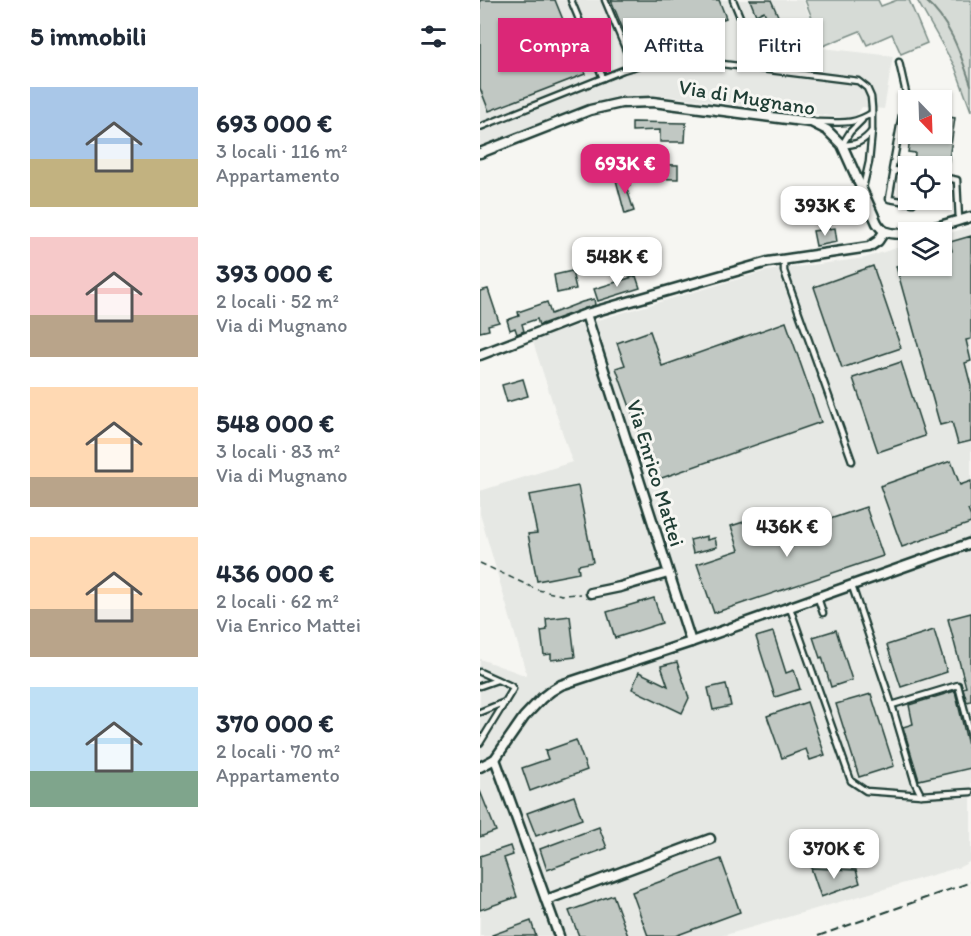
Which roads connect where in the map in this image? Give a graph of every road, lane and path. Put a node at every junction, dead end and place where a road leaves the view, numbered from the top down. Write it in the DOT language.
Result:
graph roads {
  1 [pos="571,0"];
  2 [pos="605,0"];
  3 [pos="733,0"];
  4 [pos="740,18"];
  5 [pos="623,43"];
  6 [pos="899,63"];
  7 [pos="623,71"];
  8 [pos="784,72"];
  9 [pos="603,78"];
  10 [pos="872,113"];
  11 [pos="862,120"];
  12 [pos="811,122"];
  13 [pos="480,127"];
  14 [pos="872,131"];
  15 [pos="842,145"];
  16 [pos="480,153"];
  17 [pos="894,170"];
  18 [pos="898,171"];
  19 [pos="952,179"];
  20 [pos="862,191"];
  21 [pos="898,200"];
  22 [pos="971,217"];
  23 [pos="959,220"];
  24 [pos="884,232"];
  25 [pos="784,260"];
  26 [pos="586,314"];
  27 [pos="480,354"];
  28 [pos="852,461"];
  29 [pos="971,543"];
  30 [pos="480,563"];
  31 [pos="668,573"];
  32 [pos="852,586"];
  33 [pos="591,593"];
  34 [pos="818,598"];
  35 [pos="790,608"];
  36 [pos="823,613"];
  37 [pos="691,642"];
  38 [pos="480,672"];
  39 [pos="497,680"];
  40 [pos="480,686"];
  41 [pos="505,702"];
  42 [pos="892,705"];
  43 [pos="480,712"];
  44 [pos="487,732"];
  45 [pos="480,735"];
  46 [pos="971,735"];
  47 [pos="480,743"];
  48 [pos="495,759"];
  49 [pos="480,767"];
  50 [pos="971,792"];
  51 [pos="921,795"];
  52 [pos="710,839"];
  53 [pos="546,900"];
  54 [pos="559,936"];
  1 -- 9 [label="lane"];
  2 -- 5 [label="lane"];
  3 -- 4 [label="lane"];
  6 -- 17 [label="lane"];
  7 -- 9 [label="lane"];
  8 -- 10 [label="lane"];
  9 -- 13 [label="lane"];
  10 -- 11 [label="lane"];
  10 -- 14 [label="lane"];
  11 -- 12 [label="lane"];
  11 -- 15 [label="lane"];
  12 -- 15 [label="street, Via di Mugnano"];
  12 -- 16 [label="street, Via di Mugnano"];
  14 -- 15 [label="lane"];
  14 -- 20 [label="lane"];
  15 -- 20 [label="street, Via di Mugnano"];
  17 -- 18 [label="lane"];
  17 -- 21 [label="lane"];
  19 -- 23 [label="lane"];
  20 -- 24 [label="street, Via di Mugnano"];
  22 -- 23 [label="street"];
  23 -- 24 [label="street"];
  24 -- 25 [label="street"];
  25 -- 26 [label="street"];
  25 -- 28 [label="lane"];
  26 -- 27 [label="street"];
  26 -- 31 [label="street, Via Enrico Mattei"];
  29 -- 32 [label="street"];
  30 -- 33 [label="path"];
  31 -- 33 [label="street"];
  31 -- 37 [label="street, Via Enrico Mattei"];
  32 -- 34 [label="street"];
  32 -- 42 [label="lane"];
  34 -- 35 [label="street"];
  34 -- 36 [label="lane"];
  35 -- 37 [label="street"];
  35 -- 51 [label="lane"];
  37 -- 48 [label="street"];
  38 -- 39 [label="lane"];
  39 -- 40 [label="lane"];
  39 -- 41 [label="lane"];
  41 -- 43 [label="lane"];
  41 -- 44 [label="lane"];
  42 -- 46 [label="lane"];
  42 -- 51 [label="lane"];
  44 -- 45 [label="lane"];
  44 -- 47 [label="lane"];
  48 -- 49 [label="street"];
  48 -- 53 [label="street"];
  50 -- 51 [label="lane"];
  52 -- 53 [label="street"];
  53 -- 54 [label="street"];
}
